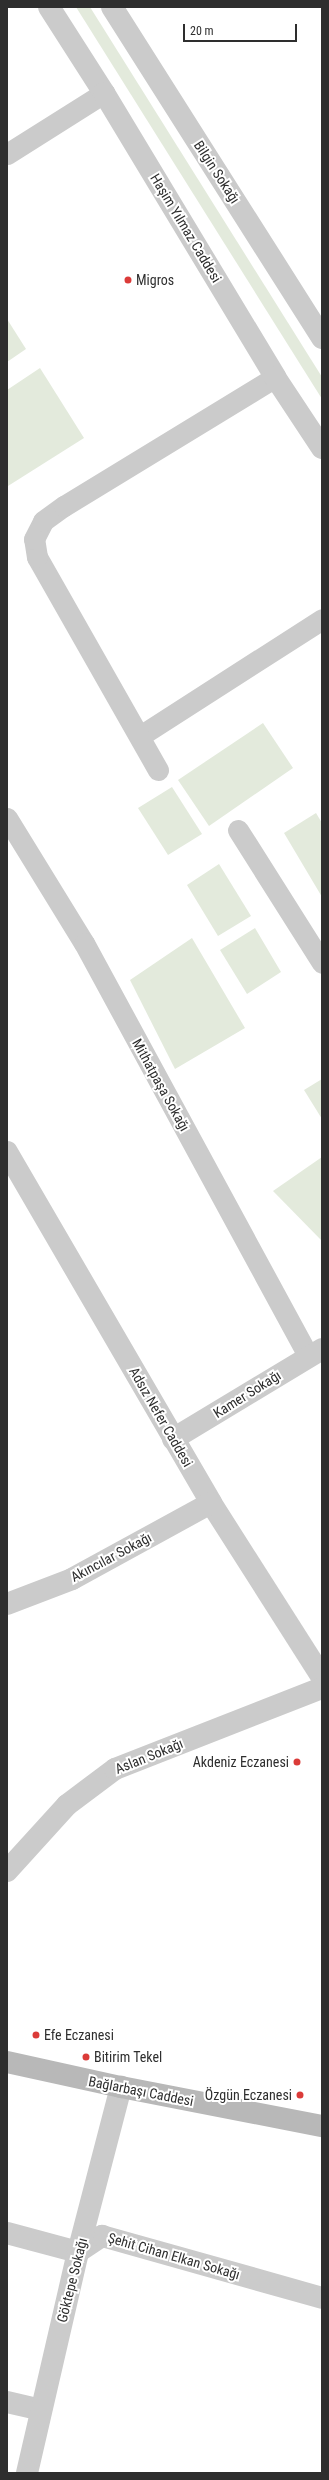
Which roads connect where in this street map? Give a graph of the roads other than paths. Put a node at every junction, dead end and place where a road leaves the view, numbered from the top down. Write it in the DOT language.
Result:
graph roads {
  1 [pos="50,7"];
  2 [pos="112,7"];
  3 [pos="104,93"];
  4 [pos="7,154"];
  5 [pos="322,338"];
  6 [pos="275,377"];
  7 [pos="322,448"];
  8 [pos="322,619"];
  9 [pos="140,736"];
  10 [pos="158,770"];
  11 [pos="7,818"];
  12 [pos="238,830"];
  13 [pos="322,963"];
  14 [pos="7,1152"];
  15 [pos="315,1353"];
  16 [pos="173,1439"];
  17 [pos="211,1503"];
  18 [pos="7,1604"];
  19 [pos="322,1677"];
  20 [pos="322,1688"];
  21 [pos="7,1871"];
  22 [pos="7,2062"];
  23 [pos="121,2087"];
  24 [pos="322,2126"];
  25 [pos="7,2233"];
  26 [pos="78,2252"];
  27 [pos="322,2298"];
  28 [pos="7,2402"];
  29 [pos="41,2410"];
  30 [pos="28,2473"];
  1 -- 3 [label="street, Haşim Yılmaz Caddesi"];
  2 -- 5 [label="street, Bilgin Sokağı"];
  3 -- 4 [label="lane"];
  3 -- 6 [label="street, Haşim Yılmaz Caddesi"];
  6 -- 7 [label="street, Haşim Yılmaz Caddesi"];
  6 -- 9 [label="lane"];
  8 -- 9 [label="lane"];
  9 -- 10 [label="lane"];
  11 -- 15 [label="lane, Mithatpaşa Sokağı"];
  12 -- 13 [label="lane"];
  14 -- 16 [label="street, Adsız Nefer Caddesi"];
  15 -- 16 [label="street, Kamer Sokağı"];
  16 -- 17 [label="street, Adsız Nefer Caddesi"];
  17 -- 18 [label="street, Akıncılar Sokağı"];
  17 -- 19 [label="street, Adsız Nefer Caddesi"];
  20 -- 21 [label="street, Aslan Sokağı"];
  22 -- 23 [label="street, Bağlarbaşı Caddesi"];
  23 -- 24 [label="street, Bağlarbaşı Caddesi"];
  23 -- 26 [label="street, Göktepe Sokağı"];
  25 -- 26 [label="street"];
  26 -- 27 [label="street, Şehit Cihan Elkan Sokağı"];
  26 -- 29 [label="street, Göktepe Sokağı"];
  28 -- 29 [label="street"];
  29 -- 30 [label="street, Göktepe Sokağı"];
}
